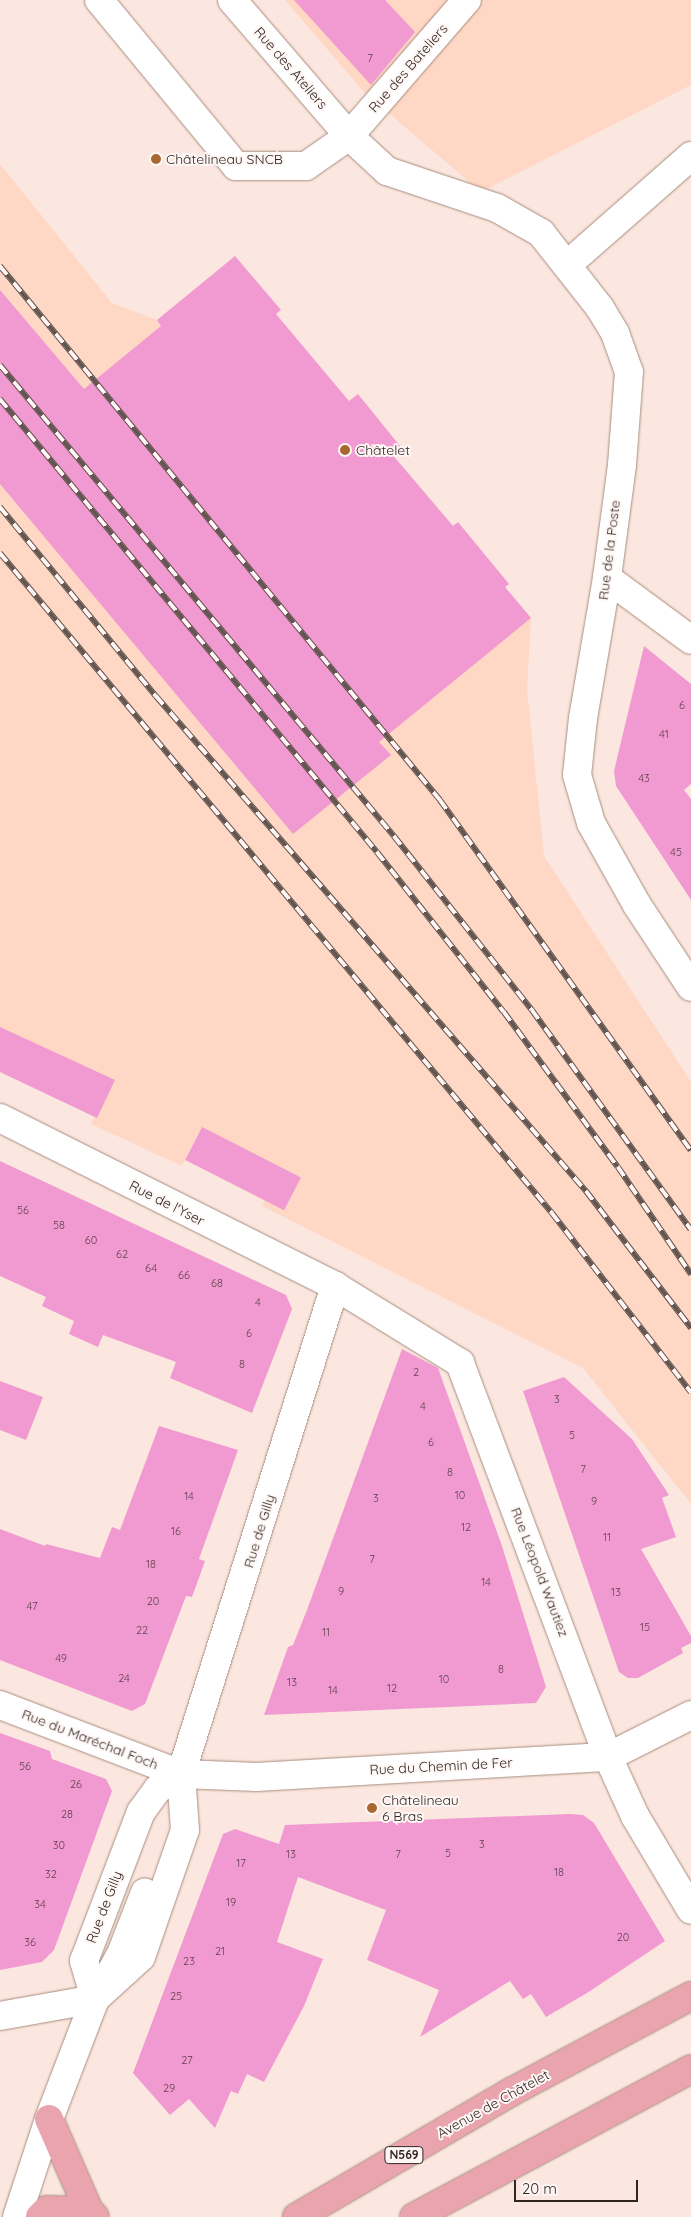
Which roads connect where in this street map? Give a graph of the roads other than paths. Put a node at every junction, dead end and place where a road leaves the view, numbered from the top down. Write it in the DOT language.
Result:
graph roads {
  1 [pos="98,0"];
  2 [pos="232,0"];
  3 [pos="467,0"];
  4 [pos="349,136"];
  5 [pos="691,156"];
  6 [pos="567,265"];
  7 [pos="607,578"];
  8 [pos="691,640"];
  9 [pos="691,987"];
  10 [pos="0,1118"];
  11 [pos="335,1286"];
  12 [pos="0,1705"];
  13 [pos="691,1715"];
  14 [pos="608,1757"];
  15 [pos="181,1774"];
  16 [pos="691,1910"];
  17 [pos="691,1996"];
  18 [pos="96,1999"];
  19 [pos="0,2016"];
  20 [pos="691,2070"];
  21 [pos="49,2120"];
  22 [pos="92,2214"];
  23 [pos="17,2217"];
  24 [pos="40,2217"];
  25 [pos="297,2217"];
  26 [pos="414,2217"];
  1 -- 4 [label="street, Rue des Bateliers"];
  2 -- 4 [label="street, Rue des Ateliers"];
  3 -- 4 [label="street, Rue des Bateliers"];
  4 -- 6 [label="street, Rue des Ateliers"];
  5 -- 6 [label="street"];
  6 -- 7 [label="street, Rue de la Poste"];
  7 -- 8 [label="street"];
  7 -- 9 [label="street, Rue de la Poste"];
  10 -- 11 [label="street, Rue de l'Yser"];
  11 -- 14 [label="street, Rue Léopold Wautiez"];
  11 -- 15 [label="street, Rue de Gilly"];
  12 -- 15 [label="street, Rue du Maréchal Foch"];
  13 -- 14 [label="street, Rue du Chemin de Fer"];
  14 -- 15 [label="street, Rue du Chemin de Fer"];
  14 -- 16 [label="street, Rue Léopold Wautiez"];
  15 -- 18 [label="street, Rue de Gilly"];
  15 -- 18 [label="street, Rue de Gilly"];
  17 -- 25 [label="main road, Avenue de Châtelet / N569"];
  18 -- 19 [label="street"];
  18 -- 21 [label="street, Rue de Gilly"];
  20 -- 26 [label="main road"];
  21 -- 22 [label="main road"];
  21 -- 23 [label="street, Rue de Gilly"];
  22 -- 24 [label="main road"];
}
